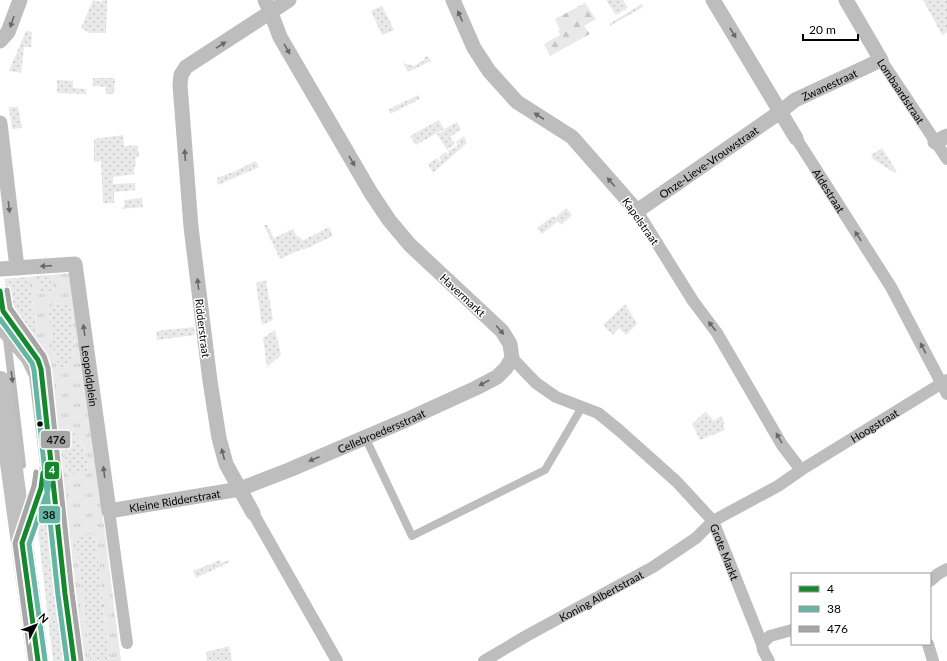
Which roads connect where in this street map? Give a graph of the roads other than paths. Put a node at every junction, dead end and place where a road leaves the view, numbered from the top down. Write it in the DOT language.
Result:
graph roads {
  1 [pos="20,0"];
  2 [pos="289,0"];
  3 [pos="452,0"];
  4 [pos="713,0"];
  5 [pos="846,0"];
  6 [pos="268,6"];
  7 [pos="0,41"];
  8 [pos="880,60"];
  9 [pos="780,112"];
  10 [pos="0,123"];
  11 [pos="796,138"];
  12 [pos="941,139"];
  13 [pos="947,160"];
  14 [pos="637,211"];
  15 [pos="17,268"];
  16 [pos="0,269"];
  17 [pos="0,291"];
  18 [pos="0,330"];
  19 [pos="7,338"];
  20 [pos="512,358"];
  21 [pos="944,381"];
  22 [pos="0,382"];
  23 [pos="947,394"];
  24 [pos="582,407"];
  25 [pos="366,437"];
  26 [pos="801,470"];
  27 [pos="240,489"];
  28 [pos="110,511"];
  29 [pos="253,513"];
  30 [pos="713,521"];
  31 [pos="29,522"];
  32 [pos="22,543"];
  33 [pos="947,569"];
  34 [pos="931,580"];
  35 [pos="791,630"];
  36 [pos="127,643"];
  37 [pos="762,644"];
  38 [pos="928,645"];
  39 [pos="38,661"];
  40 [pos="74,661"];
  41 [pos="337,661"];
  42 [pos="484,661"];
  43 [pos="769,661"];
  44 [pos="934,661"];
  1 -- 7 [label="street, one-way"];
  2 -- 6 [label="street, Ridderstraat"];
  14 -- 3 [label="street, Kapelstraat, one-way"];
  4 -- 9 [label="street, Aldestraat, one-way"];
  5 -- 8 [label="street, Lombaardstraat"];
  6 -- 20 [label="street, Havermarkt, one-way"];
  27 -- 6 [label="street, Ridderstraat, one-way"];
  8 -- 9 [label="street, Zwanestraat"];
  8 -- 12 [label="street, Lombaardstraat"];
  9 -- 11 [label="street, Aldestraat"];
  9 -- 14 [label="street, Onze-Lieve-Vrouwstraat"];
  10 -- 15 [label="street, one-way"];
  21 -- 11 [label="street, Aldestraat, one-way"];
  12 -- 13 [label="street, Lombaardstraat"];
  26 -- 14 [label="street, Kapelstraat, one-way"];
  15 -- 16 [label="street"];
  28 -- 15 [label="street, Leopoldplein, one-way"];
  17 -- 40 [label="lane"];
  18 -- 19 [label="lane"];
  19 -- 31 [label="lane, one-way"];
  19 -- 31 [label="lane"];
  20 -- 24 [label="street, Havermarkt"];
  20 -- 25 [label="street, Cellebroedersstraat, one-way"];
  21 -- 23 [label="street, Aldestraat"];
  21 -- 26 [label="street, Hoogstraat"];
  22 -- 32 [label="main road"];
  24 -- 25 [label="lane"];
  24 -- 30 [label="street, Havermarkt"];
  25 -- 27 [label="street, Cellebroedersstraat, one-way"];
  26 -- 30 [label="street, Grote Markt"];
  27 -- 28 [label="street, Kleine Ridderstraat"];
  27 -- 29 [label="street, Ridderstraat"];
  28 -- 36 [label="street, Leopoldplein"];
  29 -- 41 [label="street, Ridderstraat"];
  30 -- 37 [label="street, Grote Markt"];
  30 -- 42 [label="street, Koning Albertstraat"];
  31 -- 32 [label="lane"];
  32 -- 39 [label="main road"];
  33 -- 34 [label="street"];
  35 -- 37 [label="street"];
  37 -- 43 [label="street, Grote Markt"];
  38 -- 44 [label="street"];
}
